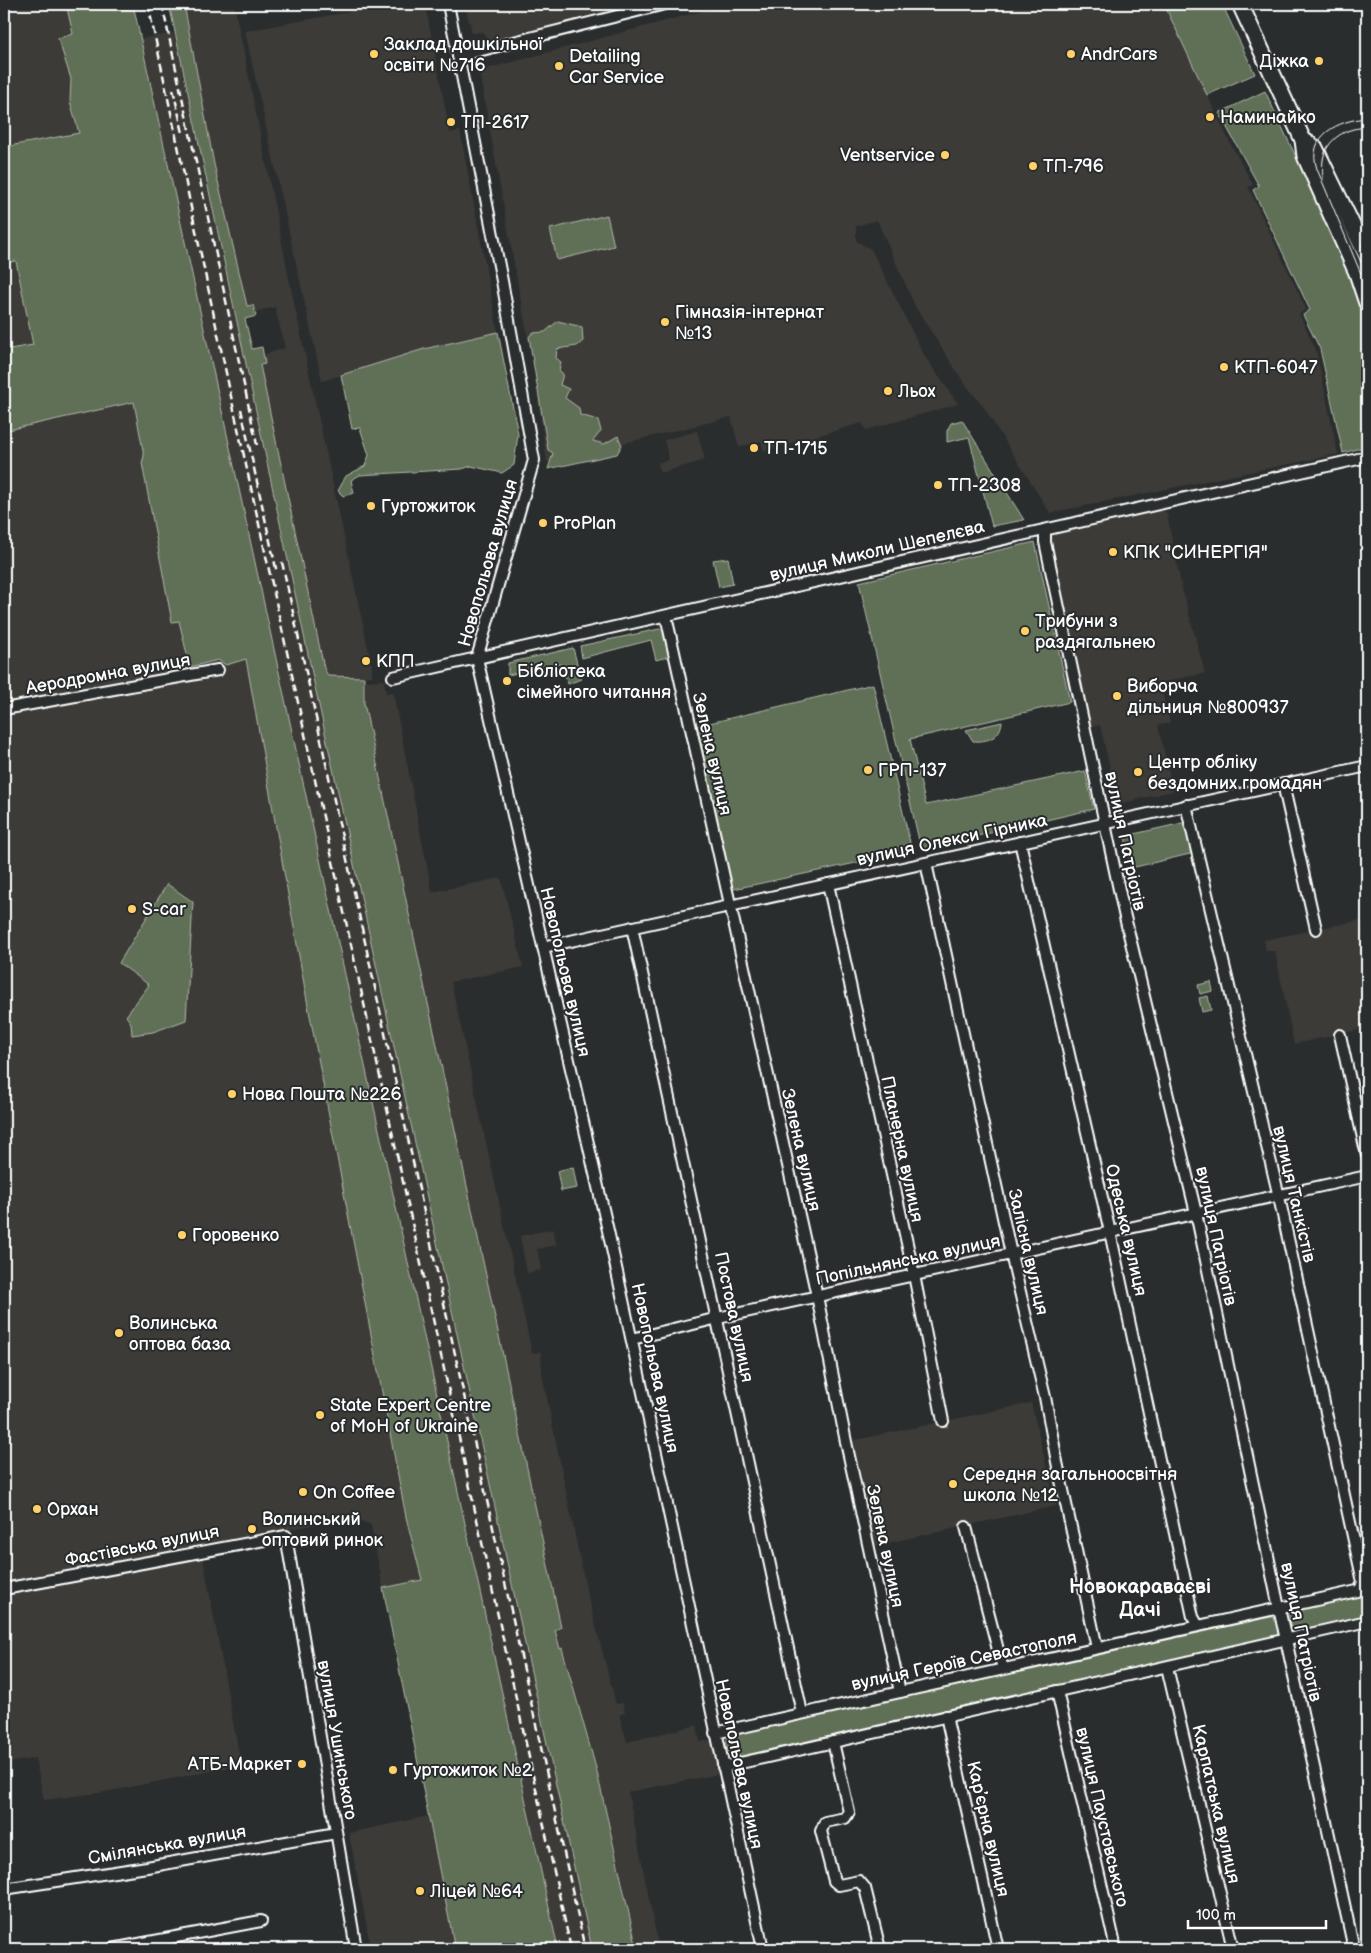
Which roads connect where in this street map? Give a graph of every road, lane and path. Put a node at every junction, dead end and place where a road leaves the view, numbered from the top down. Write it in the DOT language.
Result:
graph roads {
  1 [pos="448,4"];
  2 [pos="665,4"];
  3 [pos="1240,4"];
  4 [pos="458,56"];
  5 [pos="1303,140"];
  6 [pos="1367,256"];
  7 [pos="1367,304"];
  8 [pos="1367,457"];
  9 [pos="1045,530"];
  10 [pos="666,616"];
  11 [pos="477,658"];
  12 [pos="218,670"];
  13 [pos="394,677"];
  14 [pos="4,709"];
  15 [pos="1367,766"];
  16 [pos="1283,784"];
  17 [pos="1186,806"];
  18 [pos="1104,824"];
  19 [pos="1020,842"];
  20 [pos="926,863"];
  21 [pos="828,884"];
  22 [pos="730,906"];
  23 [pos="632,927"];
  24 [pos="1316,929"];
  25 [pos="543,947"];
  26 [pos="1340,1035"];
  27 [pos="1367,1156"];
  28 [pos="1367,1176"];
  29 [pos="1279,1197"];
  30 [pos="1196,1214"];
  31 [pos="1110,1232"];
  32 [pos="1011,1254"];
  33 [pos="914,1275"];
  34 [pos="817,1296"];
  35 [pos="718,1318"];
  36 [pos="632,1339"];
  37 [pos="943,1421"];
  38 [pos="966,1527"];
  39 [pos="286,1536"];
  40 [pos="4,1588"];
  41 [pos="1363,1590"];
  42 [pos="1279,1608"];
  43 [pos="1367,1621"];
  44 [pos="1198,1626"];
  45 [pos="1287,1640"];
  46 [pos="1097,1648"];
  47 [pos="1167,1666"];
  48 [pos="1003,1669"];
  49 [pos="900,1692"];
  50 [pos="1057,1692"];
  51 [pos="802,1714"];
  52 [pos="946,1716"];
  53 [pos="715,1733"];
  54 [pos="833,1742"];
  55 [pos="723,1767"];
  56 [pos="336,1832"];
  57 [pos="4,1889"];
  58 [pos="261,1920"];
  59 [pos="112,1949"];
  60 [pos="356,1949"];
  61 [pos="763,1949"];
  62 [pos="880,1949"];
  63 [pos="998,1949"];
  64 [pos="1116,1949"];
  65 [pos="1233,1949"];
  66 [pos="1354,1949"];
  1 -- 4 [label="street, Новопольова вулиця"];
  2 -- 4 [label="street"];
  3 -- 5 [label="main road"];
  4 -- 11 [label="street, Новопольова вулиця"];
  5 -- 6 [label="main road"];
  5 -- 7 [label="main road"];
  8 -- 9 [label="street, вулиця Миколи Шепелєва"];
  9 -- 10 [label="street, вулиця Миколи Шепелєва"];
  9 -- 18 [label="street, вулиця Патріотів"];
  10 -- 11 [label="street, вулиця Миколи Шепелєва"];
  10 -- 22 [label="street, Зелена вулиця"];
  11 -- 13 [label="street, вулиця Миколи Шепелєва"];
  11 -- 25 [label="street, Новопольова вулиця"];
  12 -- 14 [label="street, Аеродромна вулиця"];
  15 -- 16 [label="street, вулиця Олекси Гірника"];
  16 -- 17 [label="street, вулиця Олекси Гірника"];
  16 -- 24 [label="street"];
  17 -- 18 [label="street, вулиця Олекси Гірника"];
  17 -- 29 [label="street, вулиця Танкістів"];
  18 -- 19 [label="street, вулиця Олекси Гірника"];
  18 -- 30 [label="street, вулиця Патріотів"];
  19 -- 20 [label="street, вулиця Олекси Гірника"];
  19 -- 31 [label="street, Одеська вулиця"];
  20 -- 21 [label="street, вулиця Олекси Гірника"];
  20 -- 32 [label="street, Залісна вулиця"];
  21 -- 22 [label="street, вулиця Олекси Гірника"];
  21 -- 33 [label="street, Планерна вулиця"];
  22 -- 23 [label="street, вулиця Олекси Гірника"];
  22 -- 34 [label="street, Зелена вулиця"];
  23 -- 25 [label="street, вулиця Олекси Гірника"];
  23 -- 35 [label="street, Постова вулиця"];
  25 -- 36 [label="street, Новопольова вулиця"];
  26 -- 27 [label="street"];
  28 -- 29 [label="street, Попільнянська вулиця"];
  29 -- 30 [label="street, Попільнянська вулиця"];
  29 -- 41 [label="street, вулиця Танкістів"];
  30 -- 31 [label="street, Попільнянська вулиця"];
  30 -- 42 [label="street, вулиця Патріотів"];
  31 -- 32 [label="street, Попільнянська вулиця"];
  31 -- 44 [label="street, Одеська вулиця"];
  32 -- 33 [label="street, Попільнянська вулиця"];
  32 -- 46 [label="street, Залісна вулиця"];
  33 -- 34 [label="street, Попільнянська вулиця"];
  33 -- 37 [label="street, Планерна вулиця"];
  34 -- 35 [label="street, Попільнянська вулиця"];
  34 -- 49 [label="street, Зелена вулиця"];
  35 -- 36 [label="street, Попільнянська вулиця"];
  35 -- 51 [label="street, Постова вулиця"];
  36 -- 53 [label="street, Новопольова вулиця"];
  38 -- 48 [label="street"];
  39 -- 40 [label="street, Фастівська вулиця"];
  39 -- 56 [label="street, вулиця Ушинського"];
  41 -- 42 [label="street, вулиця Героїв Севастополя"];
  42 -- 44 [label="street, вулиця Героїв Севастополя"];
  42 -- 45 [label="street, вулиця Патріотів"];
  43 -- 45 [label="street"];
  44 -- 46 [label="street, вулиця Героїв Севастополя"];
  45 -- 47 [label="street"];
  45 -- 66 [label="street, вулиця Патріотів"];
  46 -- 48 [label="street, вулиця Героїв Севастополя"];
  47 -- 50 [label="street"];
  47 -- 65 [label="street, Карпатська вулиця"];
  48 -- 49 [label="street, вулиця Героїв Севастополя"];
  49 -- 51 [label="street, вулиця Героїв Севастополя"];
  50 -- 52 [label="street"];
  50 -- 64 [label="street, вулиця Паустовського"];
  51 -- 53 [label="street, вулиця Героїв Севастополя"];
  52 -- 54 [label="street"];
  52 -- 63 [label="street, Карʼєрна вулиця"];
  53 -- 55 [label="street, Новопольова вулиця"];
  54 -- 55 [label="street"];
  54 -- 62 [label="street"];
  55 -- 61 [label="street, Новопольова вулиця"];
  56 -- 57 [label="street, Смілянська вулиця"];
  56 -- 60 [label="street, вулиця Ушинського"];
  58 -- 59 [label="street"];
}
